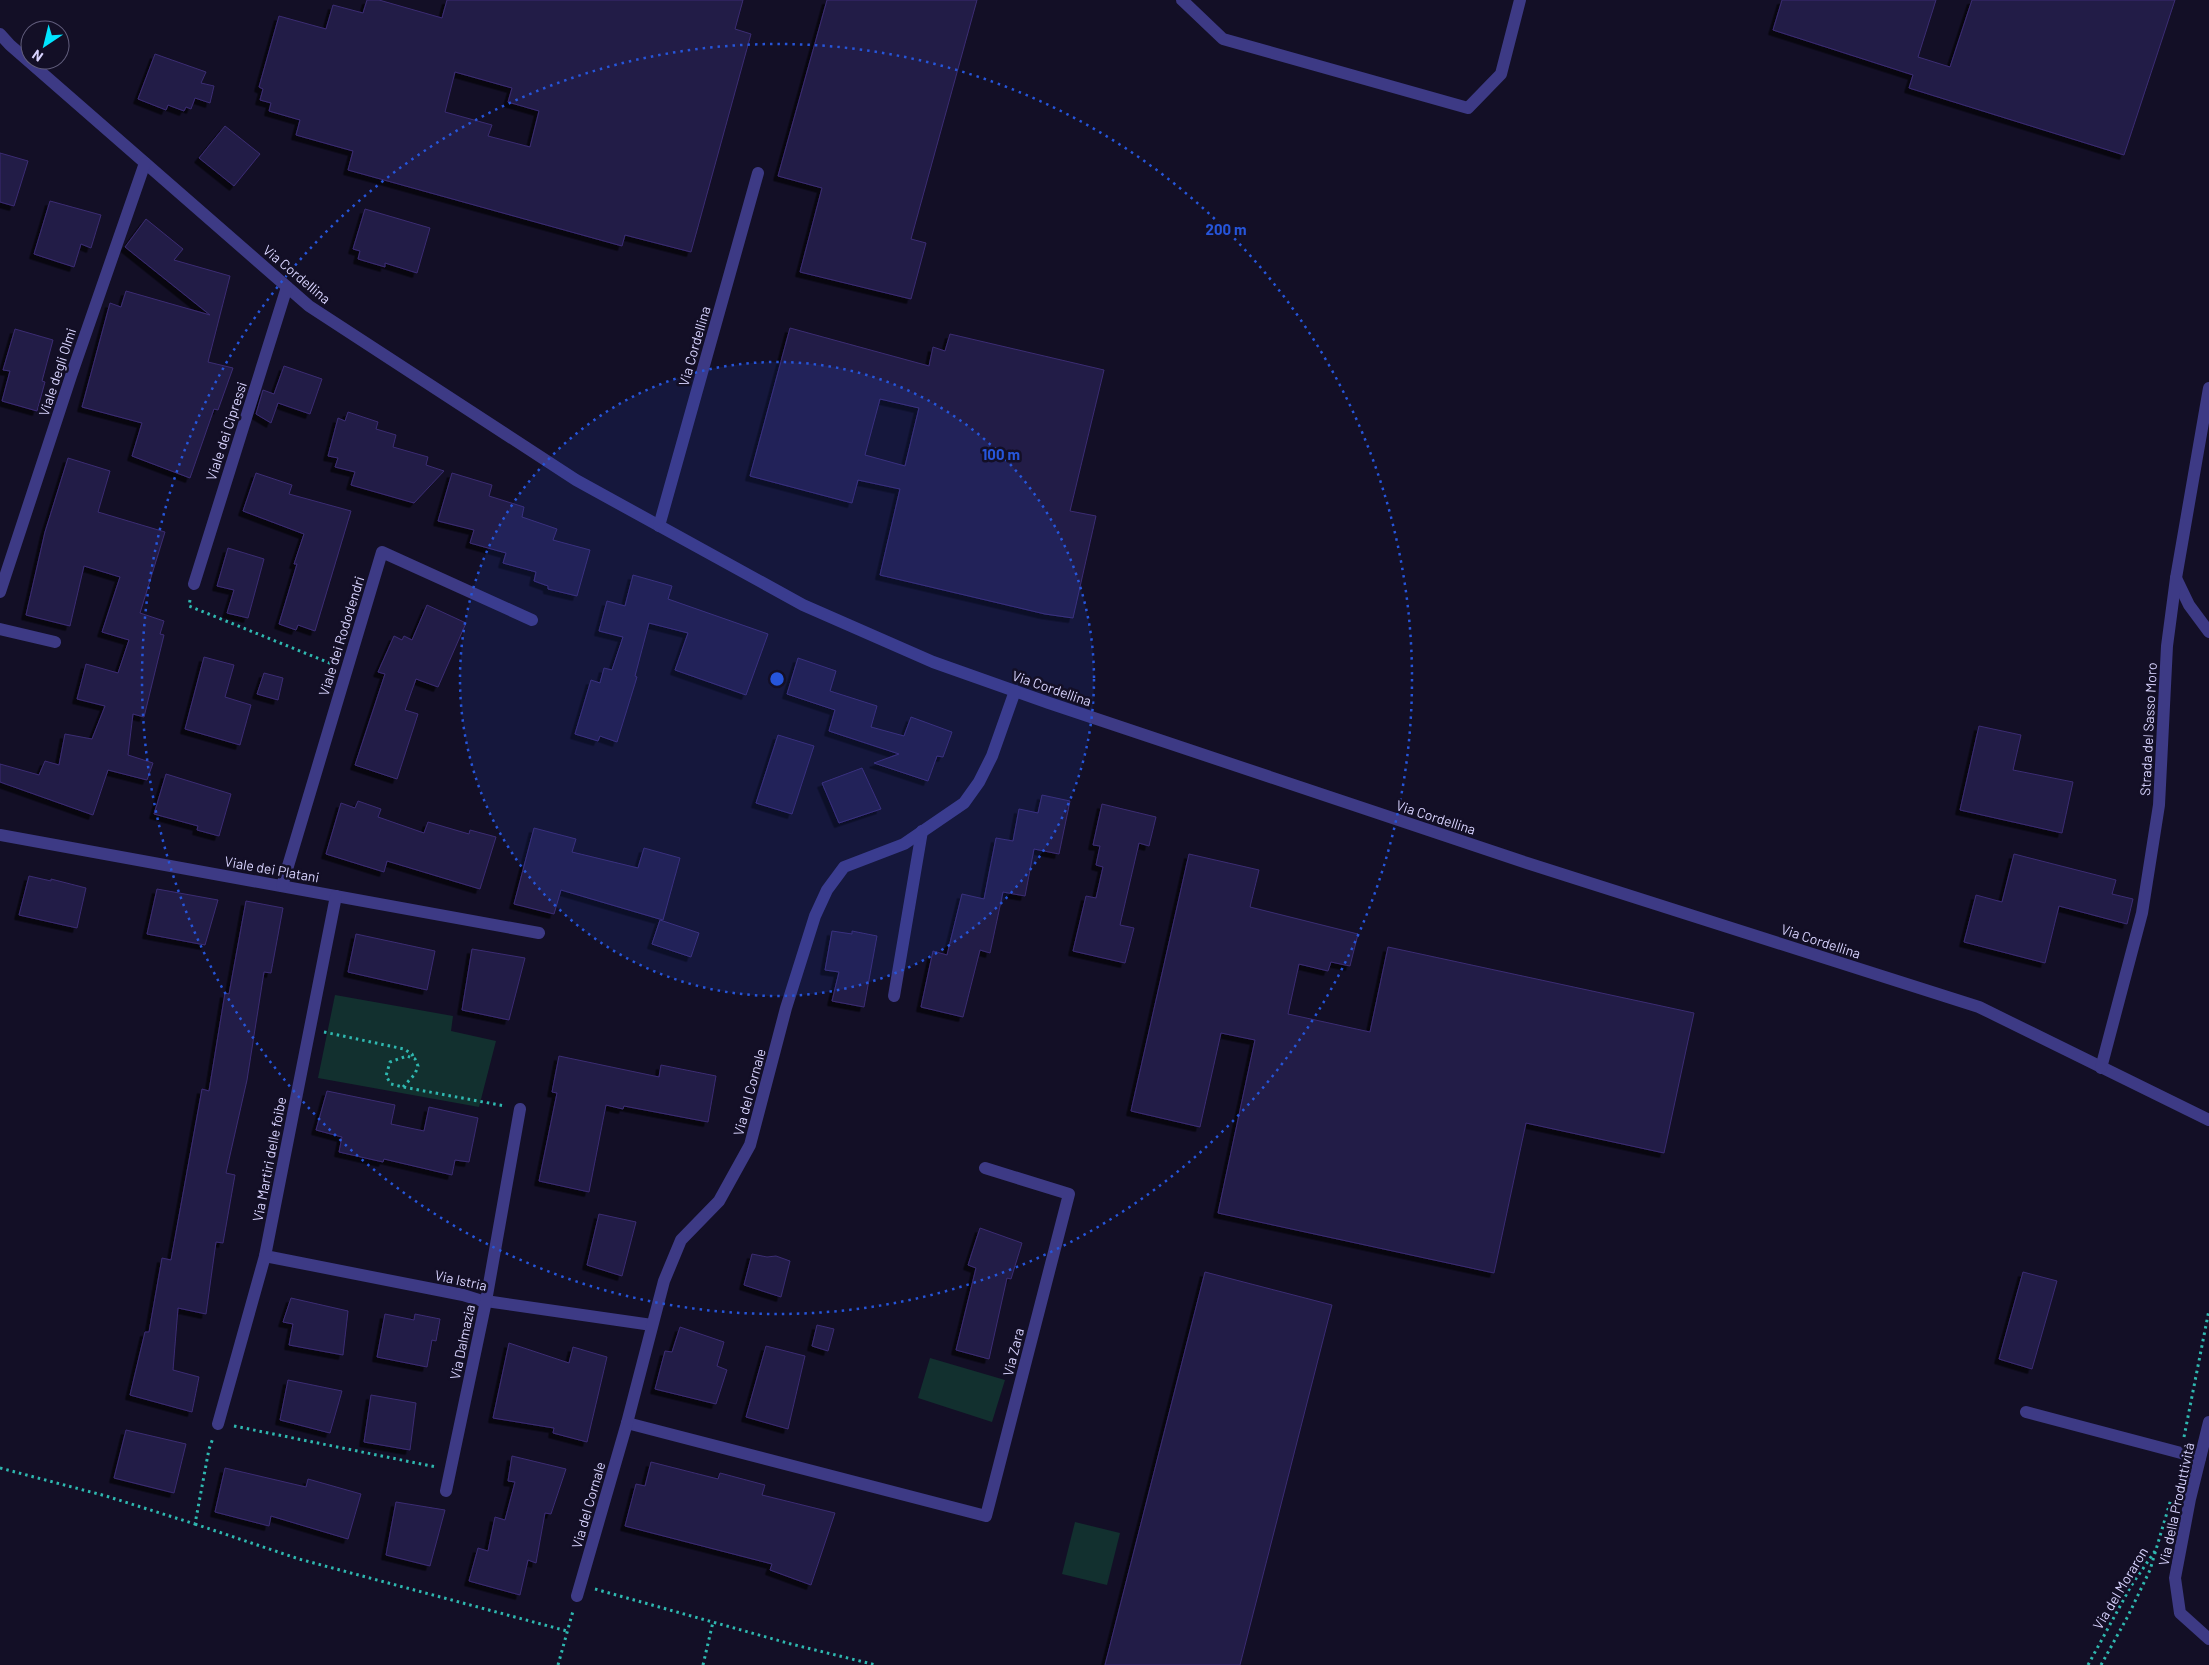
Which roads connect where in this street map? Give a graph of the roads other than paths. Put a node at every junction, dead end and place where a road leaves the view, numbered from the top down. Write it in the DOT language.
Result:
graph roads {
  1 [pos="1182,0"];
  2 [pos="1520,0"];
  3 [pos="0,34"];
  4 [pos="145,163"];
  5 [pos="758,174"];
  6 [pos="287,287"];
  7 [pos="2209,388"];
  8 [pos="659,526"];
  9 [pos="2176,578"];
  10 [pos="194,584"];
  11 [pos="0,592"];
  12 [pos="532,620"];
  13 [pos="0,629"];
  14 [pos="2209,632"];
  15 [pos="55,642"];
  16 [pos="1015,691"];
  17 [pos="922,831"];
  18 [pos="0,835"];
  19 [pos="282,886"];
  20 [pos="336,896"];
  21 [pos="539,933"];
  22 [pos="894,996"];
  23 [pos="2101,1068"];
  24 [pos="520,1109"];
  25 [pos="2209,1120"];
  26 [pos="985,1168"];
  27 [pos="265,1256"];
  28 [pos="486,1301"];
  29 [pos="652,1325"];
  30 [pos="2026,1412"];
  31 [pos="2209,1422"];
  32 [pos="627,1423"];
  33 [pos="218,1424"];
  34 [pos="2200,1458"];
  35 [pos="446,1491"];
  36 [pos="579,1591"];
  37 [pos="2209,1639"];
  1 -- 2 [label="street"];
  3 -- 4 [label="street, Via Cordellina"];
  4 -- 6 [label="street, Via Cordellina"];
  4 -- 11 [label="street, Viale degli Olmi"];
  5 -- 8 [label="street, Via Cordellina"];
  6 -- 8 [label="street, Via Cordellina"];
  6 -- 10 [label="street, Viale dei Cipressi"];
  7 -- 9 [label="street, Strada del Sasso Moro"];
  8 -- 16 [label="street, Via Cordellina"];
  9 -- 14 [label="street"];
  9 -- 23 [label="street, Strada del Sasso Moro"];
  12 -- 19 [label="street, Viale dei Rododendri"];
  13 -- 15 [label="street"];
  16 -- 17 [label="street, Via del Cornale"];
  16 -- 23 [label="street, Via Cordellina"];
  17 -- 22 [label="street"];
  17 -- 29 [label="street, Via del Cornale"];
  18 -- 19 [label="street, Viale dei Platani"];
  19 -- 20 [label="street, Viale dei Platani"];
  20 -- 21 [label="street, Viale dei Platani"];
  20 -- 27 [label="street, Via Martiri delle foibe"];
  23 -- 25 [label="street, Via Cordellina"];
  24 -- 28 [label="street, Via Dalmazia"];
  26 -- 32 [label="street, Via Zara"];
  27 -- 28 [label="street, Via Istria"];
  27 -- 33 [label="street, Via Martiri delle foibe"];
  28 -- 29 [label="street, Via Istria"];
  28 -- 35 [label="street, Via Dalmazia"];
  29 -- 32 [label="street, Via del Cornale"];
  30 -- 34 [label="street"];
  31 -- 34 [label="street, Via della Produttività"];
  32 -- 36 [label="street, Via del Cornale"];
  34 -- 37 [label="street, Via della Produttività"];
}
